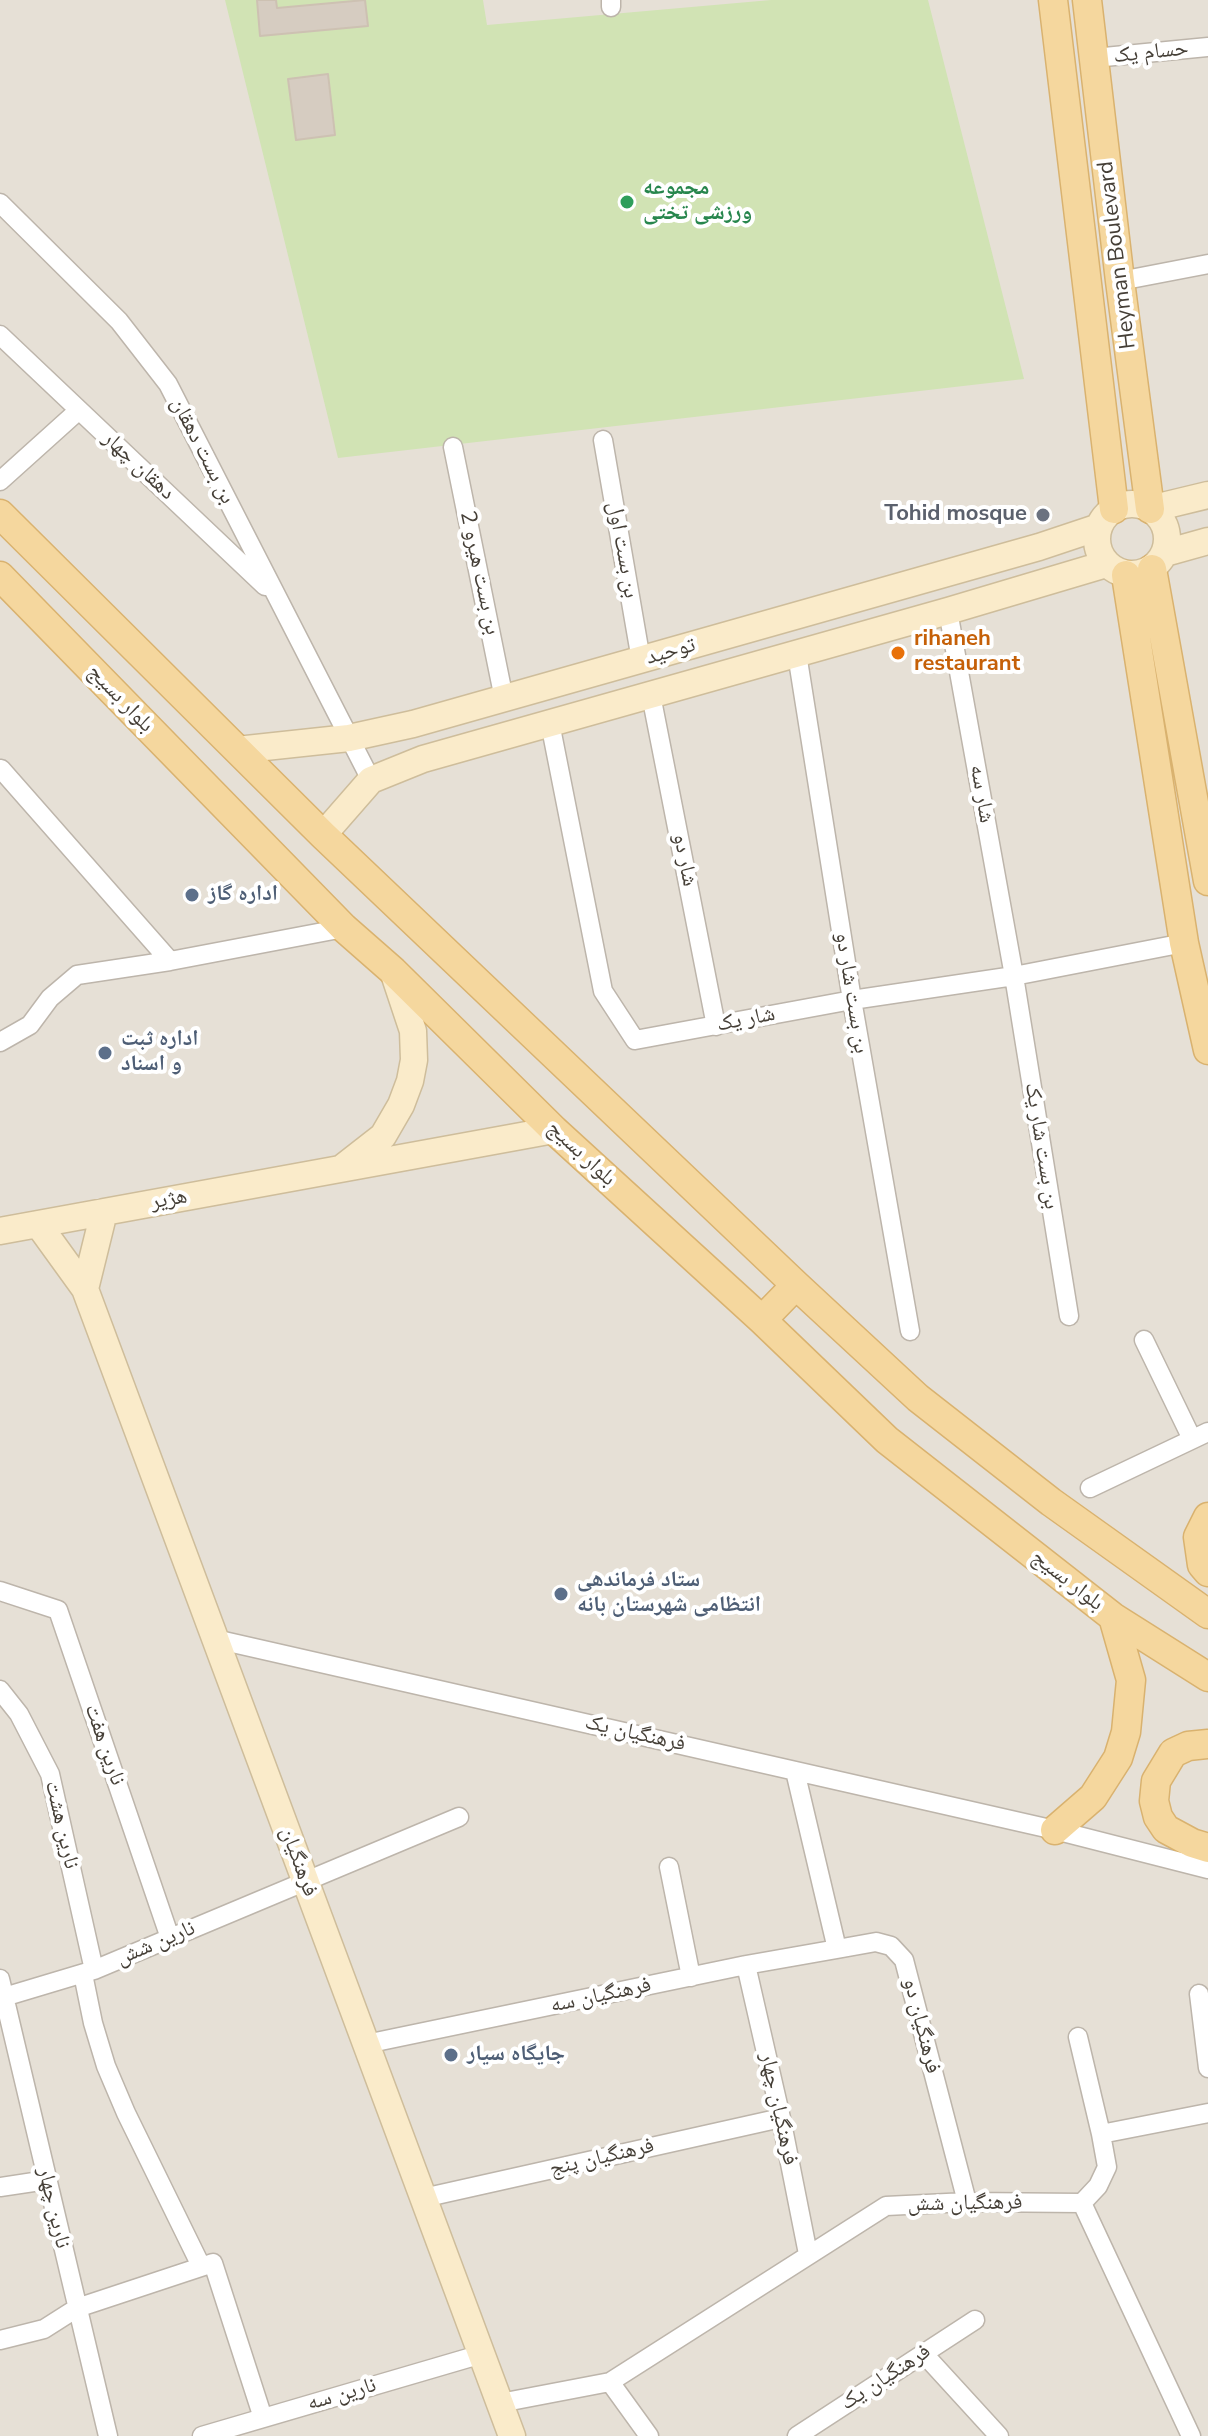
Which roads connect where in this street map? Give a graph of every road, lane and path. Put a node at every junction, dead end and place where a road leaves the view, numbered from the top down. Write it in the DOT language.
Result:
graph roads {
  1 [pos="1053,0"];
  2 [pos="1087,0"];
  3 [pos="1208,47"];
  4 [pos="1094,58"];
  5 [pos="1060,63"];
  6 [pos="0,203"];
  7 [pos="1208,264"];
  8 [pos="1120,281"];
  9 [pos="1085,285"];
  10 [pos="0,335"];
  11 [pos="79,410"];
  12 [pos="603,440"];
  13 [pos="453,447"];
  14 [pos="0,481"];
  15 [pos="1208,495"];
  16 [pos="1150,509"];
  17 [pos="0,514"];
  18 [pos="1106,518"];
  19 [pos="1208,541"];
  20 [pos="1039,547"];
  21 [pos="1137,565"];
  22 [pos="0,576"];
  23 [pos="1049,579"];
  24 [pos="276,596"];
  25 [pos="948,611"];
  26 [pos="797,654"];
  27 [pos="641,660"];
  28 [pos="651,695"];
  29 [pos="504,699"];
  30 [pos="550,723"];
  31 [pos="349,738"];
  32 [pos="237,750"];
  33 [pos="1,769"];
  34 [pos="371,780"];
  35 [pos="323,835"];
  36 [pos="1208,881"];
  37 [pos="344,928"];
  38 [pos="1184,943"];
  39 [pos="170,961"];
  40 [pos="393,971"];
  41 [pos="1014,976"];
  42 [pos="852,1000"];
  43 [pos="716,1026"];
  44 [pos="0,1042"];
  45 [pos="1208,1050"];
  46 [pos="554,1130"];
  47 [pos="339,1170"];
  48 [pos="104,1212"];
  49 [pos="38,1224"];
  50 [pos="0,1231"];
  51 [pos="796,1285"];
  52 [pos="85,1289"];
  53 [pos="1069,1316"];
  54 [pos="762,1320"];
  55 [pos="910,1331"];
  56 [pos="1144,1340"];
  57 [pos="1200,1436"];
  58 [pos="1090,1488"];
  59 [pos="1208,1517"];
  60 [pos="1208,1572"];
  61 [pos="0,1591"];
  62 [pos="1208,1614"];
  63 [pos="1113,1617"];
  64 [pos="215,1639"];
  65 [pos="1208,1677"];
  66 [pos="0,1690"];
  67 [pos="1208,1744"];
  68 [pos="795,1771"];
  69 [pos="459,1817"];
  70 [pos="1055,1830"];
  71 [pos="1208,1848"];
  72 [pos="669,1867"];
  73 [pos="1208,1869"];
  74 [pos="305,1882"];
  75 [pos="170,1938"];
  76 [pos="837,1949"];
  77 [pos="746,1965"];
  78 [pos="89,1972"];
  79 [pos="691,1977"];
  80 [pos="2,1988"];
  81 [pos="1199,1994"];
  82 [pos="1078,2037"];
  83 [pos="366,2044"];
  84 [pos="1208,2068"];
  85 [pos="1208,2113"];
  86 [pos="781,2118"];
  87 [pos="1101,2134"];
  88 [pos="47,2180"];
  89 [pos="0,2187"];
  90 [pos="423,2198"];
  91 [pos="967,2202"];
  92 [pos="1082,2203"];
  93 [pos="808,2254"];
  94 [pos="207,2264"];
  95 [pos="77,2308"];
  96 [pos="975,2320"];
  97 [pos="0,2340"];
  98 [pos="923,2353"];
  99 [pos="482,2354"];
  100 [pos="610,2382"];
  101 [pos="500,2403"];
  102 [pos="263,2418"];
  103 [pos="108,2436"];
  104 [pos="202,2436"];
  105 [pos="512,2436"];
  106 [pos="649,2436"];
  107 [pos="797,2436"];
  108 [pos="999,2436"];
  109 [pos="1191,2436"];
  1 -- 5 [label="main road, Heyman Boulevard"];
  2 -- 4 [label="main road, Heyman Boulevard"];
  3 -- 4 [label="street, حسام یک"];
  4 -- 5 [label="main road"];
  4 -- 8 [label="main road, Heyman Boulevard"];
  5 -- 9 [label="main road, Heyman Boulevard"];
  6 -- 24 [label="street, بن بست دهقان"];
  7 -- 8 [label="street"];
  8 -- 9 [label="main road"];
  8 -- 16 [label="main road, Heyman Boulevard"];
  9 -- 18 [label="main road, Heyman Boulevard"];
  10 -- 11 [label="street, دهقان چهار"];
  11 -- 14 [label="street"];
  11 -- 24 [label="street, دهقان چهار"];
  12 -- 27 [label="street, بن بست اول"];
  13 -- 29 [label="street, بن بست هیرو 2"];
  15 -- 16 [label="main road"];
  16 -- 18 [label="main road"];
  16 -- 21 [label="main road"];
  17 -- 32 [label="main road, بلوار بسیج"];
  18 -- 20 [label="main road, توحید"];
  18 -- 21 [label="main road"];
  19 -- 21 [label="main road, توحید"];
  20 -- 23 [label="main road"];
  20 -- 27 [label="main road, توحید"];
  21 -- 23 [label="main road, توحید"];
  21 -- 36 [label="main road"];
  21 -- 38 [label="main road"];
  22 -- 37 [label="main road, بلوار بسیج"];
  23 -- 25 [label="main road, توحید"];
  24 -- 31 [label="street, بن بست دهقان"];
  25 -- 26 [label="main road, توحید"];
  25 -- 41 [label="street, شار سه"];
  26 -- 28 [label="main road, توحید"];
  26 -- 42 [label="street, بن بست شار دو"];
  27 -- 29 [label="main road, توحید"];
  28 -- 30 [label="main road, توحید"];
  28 -- 43 [label="street, شار دو"];
  29 -- 31 [label="main road, توحید"];
  30 -- 34 [label="main road, توحید"];
  30 -- 43 [label="street, شار یک"];
  31 -- 32 [label="main road, توحید"];
  31 -- 34 [label="street, بن بست دهقان"];
  32 -- 35 [label="main road, بلوار بسیج"];
  33 -- 39 [label="street"];
  34 -- 35 [label="main road, توحید"];
  35 -- 51 [label="main road, بلوار بسیج"];
  37 -- 39 [label="street"];
  37 -- 40 [label="main road, بلوار بسیج"];
  38 -- 41 [label="street, شار یک"];
  38 -- 45 [label="main road"];
  39 -- 44 [label="street"];
  40 -- 46 [label="main road, بلوار بسیج"];
  40 -- 47 [label="main road, هژیر"];
  41 -- 42 [label="street, شار یک"];
  41 -- 53 [label="street, بن بست شار یک"];
  42 -- 43 [label="street, شار یک"];
  42 -- 55 [label="street, بن بست شار دو"];
  46 -- 47 [label="main road, هژیر"];
  46 -- 54 [label="main road, بلوار بسیج"];
  47 -- 48 [label="main road, هژیر"];
  48 -- 49 [label="main road, هژیر"];
  48 -- 52 [label="main road"];
  49 -- 50 [label="main road, هژیر"];
  49 -- 52 [label="main road, فرهنگیان"];
  51 -- 54 [label="main road"];
  51 -- 62 [label="main road, بلوار بسیج"];
  52 -- 64 [label="main road, فرهنگیان"];
  54 -- 63 [label="main road, بلوار بسیج"];
  56 -- 57 [label="street"];
  57 -- 58 [label="street"];
  59 -- 60 [label="main road"];
  61 -- 75 [label="street, نارین هفت"];
  63 -- 65 [label="main road, بلوار بسیج"];
  63 -- 70 [label="main road"];
  64 -- 68 [label="street, فرهنگیان یک"];
  64 -- 74 [label="main road, فرهنگیان"];
  66 -- 78 [label="street, نارین هشت"];
  67 -- 71 [label="main road"];
  68 -- 70 [label="street, فرهنگیان یک"];
  68 -- 76 [label="street"];
  69 -- 74 [label="street, نارین شش"];
  70 -- 73 [label="street, فرهنگیان یک"];
  72 -- 79 [label="street"];
  74 -- 75 [label="street, نارین شش"];
  74 -- 83 [label="main road, فرهنگیان"];
  75 -- 78 [label="street, نارین شش"];
  76 -- 77 [label="street, فرهنگیان سه"];
  76 -- 91 [label="street, فرهنگیان دو"];
  77 -- 79 [label="street, فرهنگیان سه"];
  77 -- 86 [label="street, فرهنگیان چهار"];
  78 -- 80 [label="street, نارین شش"];
  78 -- 94 [label="street, نارین هشت"];
  79 -- 83 [label="street, فرهنگیان سه"];
  80 -- 88 [label="street, نارین چهار"];
  81 -- 84 [label="street"];
  82 -- 87 [label="street"];
  83 -- 90 [label="main road, فرهنگیان"];
  85 -- 87 [label="street"];
  86 -- 90 [label="street, فرهنگیان پنج"];
  86 -- 93 [label="street, فرهنگیان چهار"];
  87 -- 92 [label="street"];
  88 -- 89 [label="street"];
  88 -- 95 [label="street, نارین چهار"];
  90 -- 99 [label="main road, فرهنگیان"];
  91 -- 92 [label="street, فرهنگیان شش"];
  91 -- 93 [label="street, فرهنگیان شش"];
  92 -- 109 [label="street"];
  93 -- 100 [label="street, فرهنگیان شش"];
  94 -- 95 [label="street"];
  94 -- 102 [label="street, نارین هشت"];
  95 -- 97 [label="street"];
  95 -- 103 [label="street, نارین چهار"];
  96 -- 98 [label="street, فرهنگیان یک"];
  98 -- 107 [label="street, فرهنگیان یک"];
  98 -- 108 [label="street"];
  99 -- 101 [label="main road, فرهنگیان"];
  99 -- 102 [label="street, نارین سه"];
  100 -- 101 [label="street, فرهنگیان شش"];
  100 -- 106 [label="street"];
  101 -- 105 [label="main road, فرهنگیان"];
  102 -- 104 [label="street, نارین سه"];
}
